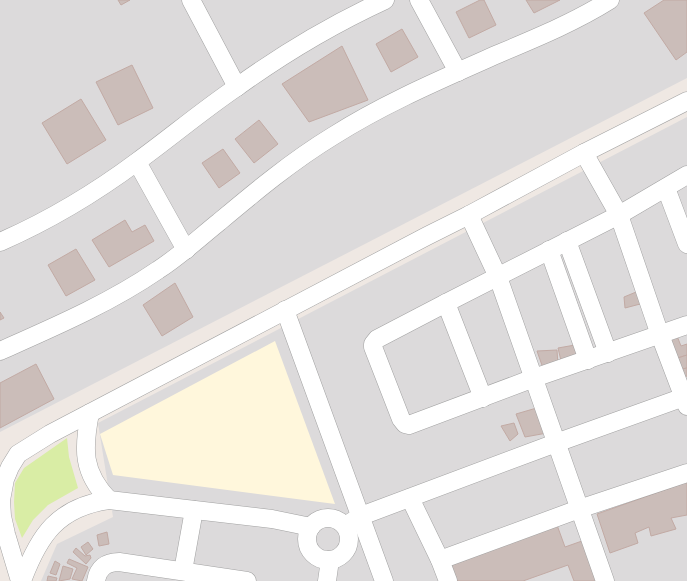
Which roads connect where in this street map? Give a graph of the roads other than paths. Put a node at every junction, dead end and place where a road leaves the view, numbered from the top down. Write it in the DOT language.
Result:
graph roads {
  1 [pos="191,0"];
  2 [pos="385,0"];
  3 [pos="419,0"];
  4 [pos="610,0"];
  5 [pos="458,72"];
  6 [pos="236,87"];
  7 [pos="687,101"];
  8 [pos="584,153"];
  9 [pos="137,162"];
  10 [pos="687,175"];
  11 [pos="666,188"];
  12 [pos="470,215"];
  13 [pos="619,215"];
  14 [pos="566,241"];
  15 [pos="0,242"];
  16 [pos="687,244"];
  17 [pos="186,250"];
  18 [pos="549,250"];
  19 [pos="498,277"];
  20 [pos="446,303"];
  21 [pos="285,310"];
  22 [pos="687,325"];
  23 [pos="660,334"];
  24 [pos="0,351"];
  25 [pos="608,353"];
  26 [pos="588,360"];
  27 [pos="534,378"];
  28 [pos="483,398"];
  29 [pos="686,400"];
  30 [pos="90,413"];
  31 [pos="556,443"];
  32 [pos="687,473"];
  33 [pos="410,498"];
  34 [pos="109,500"];
  35 [pos="579,509"];
  36 [pos="194,510"];
  37 [pos="361,516"];
  38 [pos="345,526"];
  39 [pos="311,527"];
  40 [pos="330,560"];
  41 [pos="440,560"];
  42 [pos="183,571"];
  43 [pos="21,581"];
  44 [pos="96,581"];
  45 [pos="247,581"];
  46 [pos="327,581"];
  47 [pos="384,581"];
  48 [pos="448,581"];
  49 [pos="605,581"];
  1 -- 6 [label="street"];
  2 -- 6 [label="street"];
  3 -- 5 [label="street"];
  4 -- 5 [label="street"];
  5 -- 17 [label="street"];
  6 -- 9 [label="street"];
  7 -- 8 [label="street"];
  8 -- 12 [label="street"];
  8 -- 13 [label="street"];
  9 -- 15 [label="street"];
  9 -- 17 [label="street"];
  10 -- 11 [label="street"];
  11 -- 13 [label="street"];
  11 -- 16 [label="street"];
  12 -- 19 [label="street"];
  12 -- 21 [label="street"];
  13 -- 14 [label="street"];
  13 -- 23 [label="street"];
  14 -- 18 [label="street"];
  14 -- 25 [label="street"];
  17 -- 24 [label="street"];
  18 -- 19 [label="street"];
  18 -- 26 [label="street"];
  19 -- 20 [label="street"];
  19 -- 27 [label="street"];
  20 -- 28 [label="street"];
  20 -- 28 [label="street"];
  21 -- 30 [label="street"];
  21 -- 37 [label="street"];
  22 -- 23 [label="street"];
  23 -- 25 [label="street"];
  23 -- 29 [label="street"];
  25 -- 26 [label="street"];
  26 -- 27 [label="street"];
  27 -- 28 [label="street"];
  27 -- 31 [label="street"];
  29 -- 31 [label="street"];
  30 -- 34 [label="street"];
  30 -- 43 [label="street"];
  31 -- 33 [label="street"];
  31 -- 35 [label="street"];
  32 -- 35 [label="street"];
  33 -- 37 [label="street"];
  33 -- 41 [label="street"];
  34 -- 36 [label="street"];
  34 -- 43 [label="street"];
  35 -- 41 [label="street"];
  35 -- 49 [label="street"];
  36 -- 39 [label="street"];
  36 -- 42 [label="street"];
  37 -- 38 [label="street"];
  37 -- 47 [label="street"];
  38 -- 39 [label="street"];
  38 -- 40 [label="street"];
  39 -- 40 [label="street"];
  40 -- 46 [label="street"];
  41 -- 48 [label="street"];
  42 -- 44 [label="street"];
  42 -- 45 [label="street"];
}
